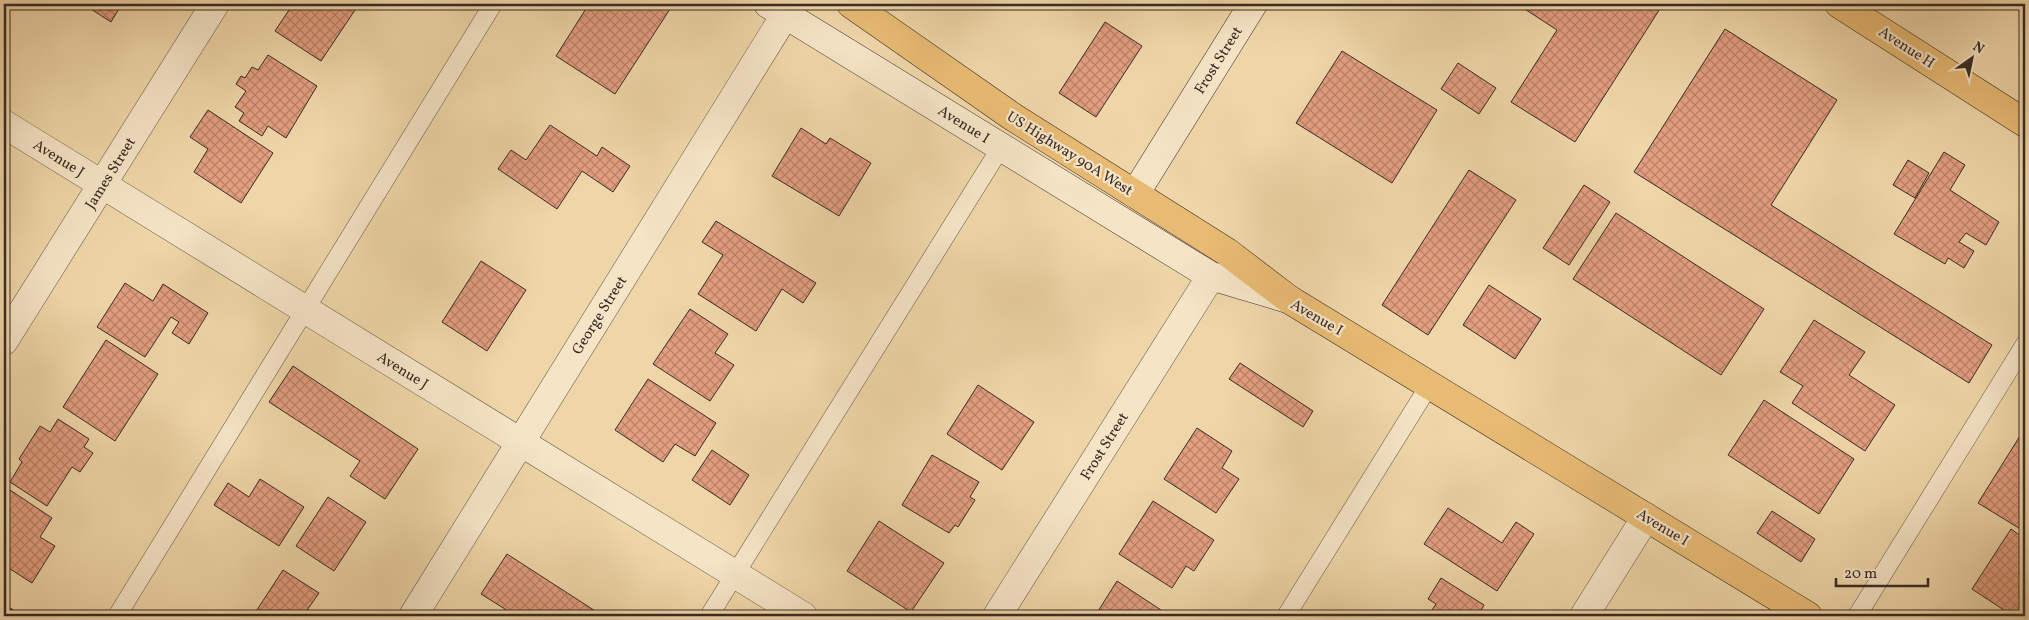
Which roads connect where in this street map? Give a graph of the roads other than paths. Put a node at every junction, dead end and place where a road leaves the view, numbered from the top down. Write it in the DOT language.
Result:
graph roads {
  1 [pos="215,4"];
  2 [pos="493,4"];
  3 [pos="851,4"];
  4 [pos="1253,4"];
  5 [pos="1839,4"];
  6 [pos="776,9"];
  7 [pos="2024,120"];
  8 [pos="4,124"];
  9 [pos="1001,148"];
  10 [pos="102,185"];
  11 [pos="1135,194"];
  12 [pos="1211,276"];
  13 [pos="1290,300"];
  14 [pos="305,310"];
  15 [pos="4,342"];
  16 [pos="2025,344"];
  17 [pos="1430,384"];
  18 [pos="520,442"];
  19 [pos="1646,517"];
  20 [pos="735,574"];
  21 [pos="117,616"];
  22 [pos="413,616"];
  23 [pos="709,616"];
  24 [pos="803,616"];
  25 [pos="997,616"];
  26 [pos="1286,616"];
  27 [pos="1584,616"];
  28 [pos="1808,616"];
  29 [pos="1857,616"];
  1 -- 10 [label="street, James Street"];
  2 -- 14 [label="lane"];
  3 -- 11 [label="main road, US Highway 90A West"];
  4 -- 11 [label="street, Frost Street"];
  5 -- 7 [label="main road, Avenue H"];
  6 -- 9 [label="street, Avenue I"];
  6 -- 18 [label="street, George Street"];
  8 -- 10 [label="street, Avenue J"];
  9 -- 12 [label="street, Avenue I"];
  9 -- 20 [label="lane"];
  10 -- 14 [label="street, Avenue J"];
  10 -- 15 [label="street, James Street"];
  11 -- 13 [label="main road, US Highway 90A West"];
  12 -- 13 [label="street, Avenue I"];
  12 -- 25 [label="street, Frost Street"];
  13 -- 17 [label="main road, Avenue I"];
  14 -- 18 [label="street, Avenue J"];
  14 -- 21 [label="lane"];
  16 -- 29 [label="lane"];
  17 -- 19 [label="main road, Avenue I"];
  17 -- 26 [label="lane"];
  18 -- 20 [label="street, Avenue J"];
  18 -- 22 [label="street, George Street"];
  19 -- 27 [label="street"];
  19 -- 28 [label="main road, Avenue I"];
  20 -- 23 [label="lane"];
  20 -- 24 [label="street, Avenue J"];
}
